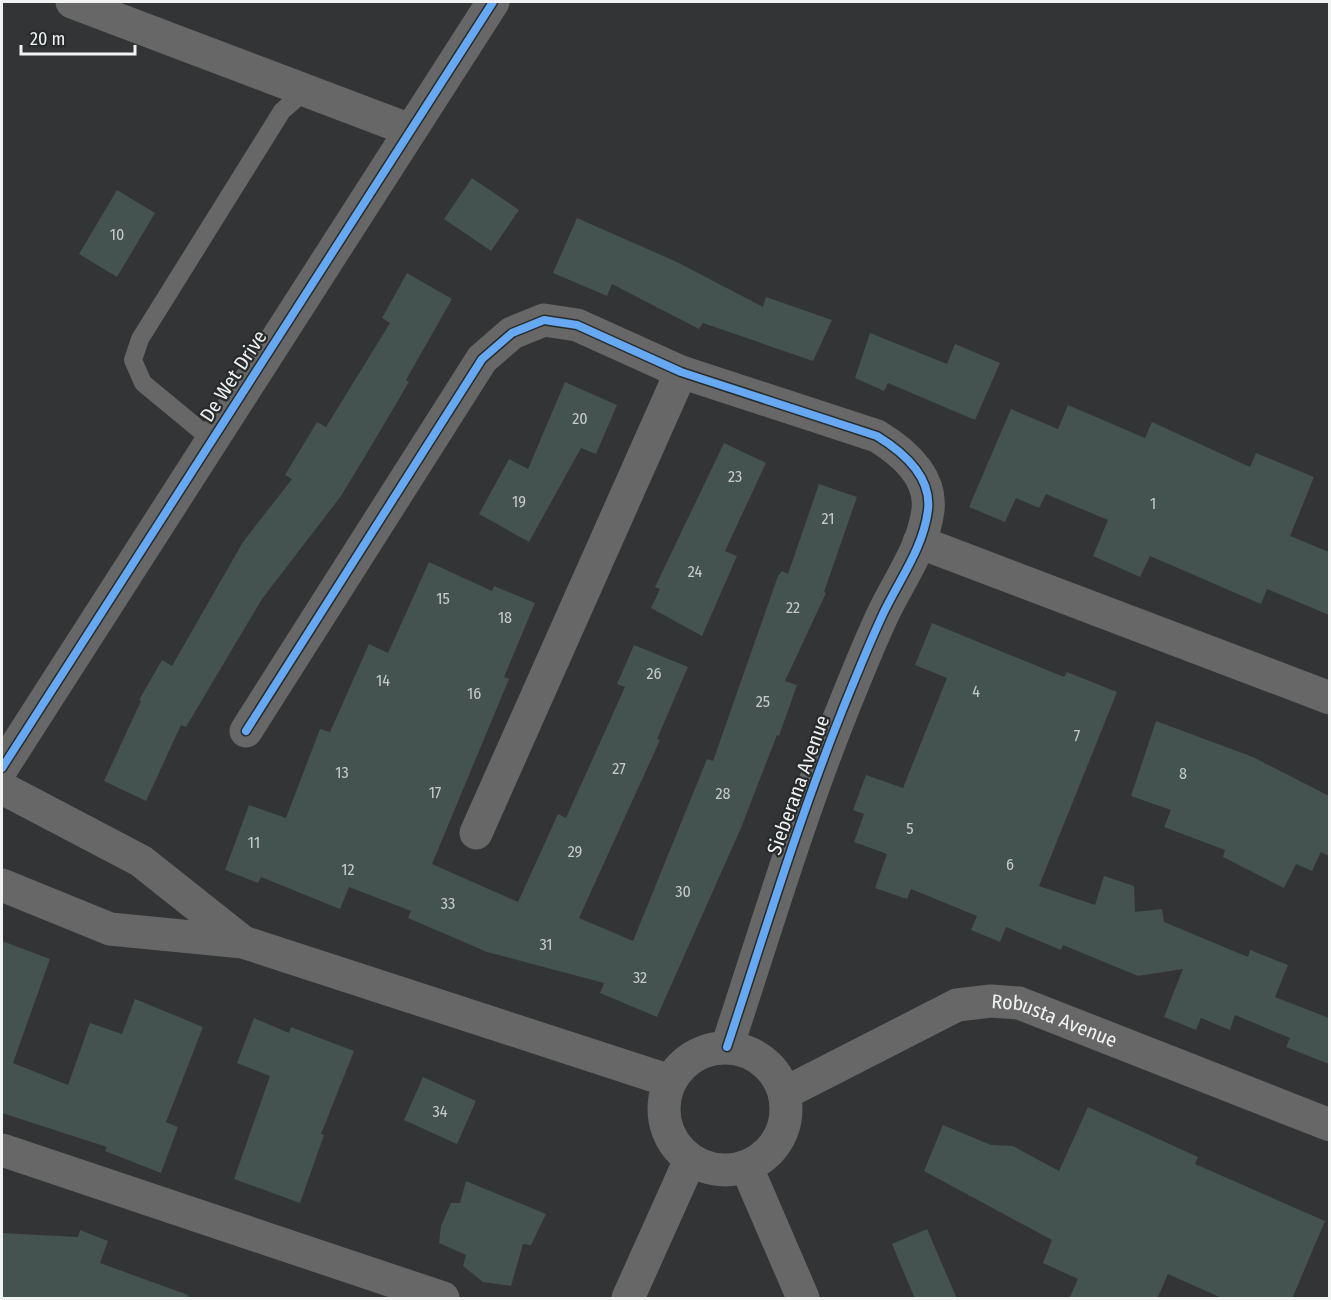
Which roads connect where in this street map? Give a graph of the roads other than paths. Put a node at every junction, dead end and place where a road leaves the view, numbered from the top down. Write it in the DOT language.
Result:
graph roads {
  1 [pos="72,2"];
  2 [pos="493,2"];
  3 [pos="317,95"];
  4 [pos="410,130"];
  5 [pos="681,372"];
  6 [pos="212,440"];
  7 [pos="919,542"];
  8 [pos="1329,698"];
  9 [pos="246,731"];
  10 [pos="2,768"];
  11 [pos="2,788"];
  12 [pos="476,833"];
  13 [pos="2,885"];
  14 [pos="243,942"];
  15 [pos="728,1047"];
  16 [pos="670,1081"];
  17 [pos="785,1093"];
  18 [pos="1329,1125"];
  19 [pos="2,1150"];
  20 [pos="690,1160"];
  21 [pos="747,1168"];
  22 [pos="443,1299"];
  23 [pos="628,1299"];
  24 [pos="803,1299"];
  1 -- 3 [label="street"];
  2 -- 4 [label="street, De Wet Drive"];
  3 -- 4 [label="street"];
  3 -- 6 [label="lane"];
  4 -- 6 [label="street, De Wet Drive"];
  5 -- 7 [label="street, Sieberana Avenue"];
  5 -- 9 [label="street, Sieberana Avenue"];
  5 -- 12 [label="street"];
  6 -- 10 [label="street, De Wet Drive"];
  7 -- 8 [label="street"];
  7 -- 15 [label="street, Sieberana Avenue"];
  11 -- 14 [label="street"];
  13 -- 14 [label="street"];
  14 -- 16 [label="street"];
  15 -- 16 [label="street"];
  15 -- 17 [label="street"];
  16 -- 20 [label="street"];
  17 -- 18 [label="street, Robusta Avenue"];
  17 -- 21 [label="street"];
  19 -- 22 [label="street"];
  20 -- 21 [label="street"];
  20 -- 23 [label="street"];
  21 -- 24 [label="street"];
}
